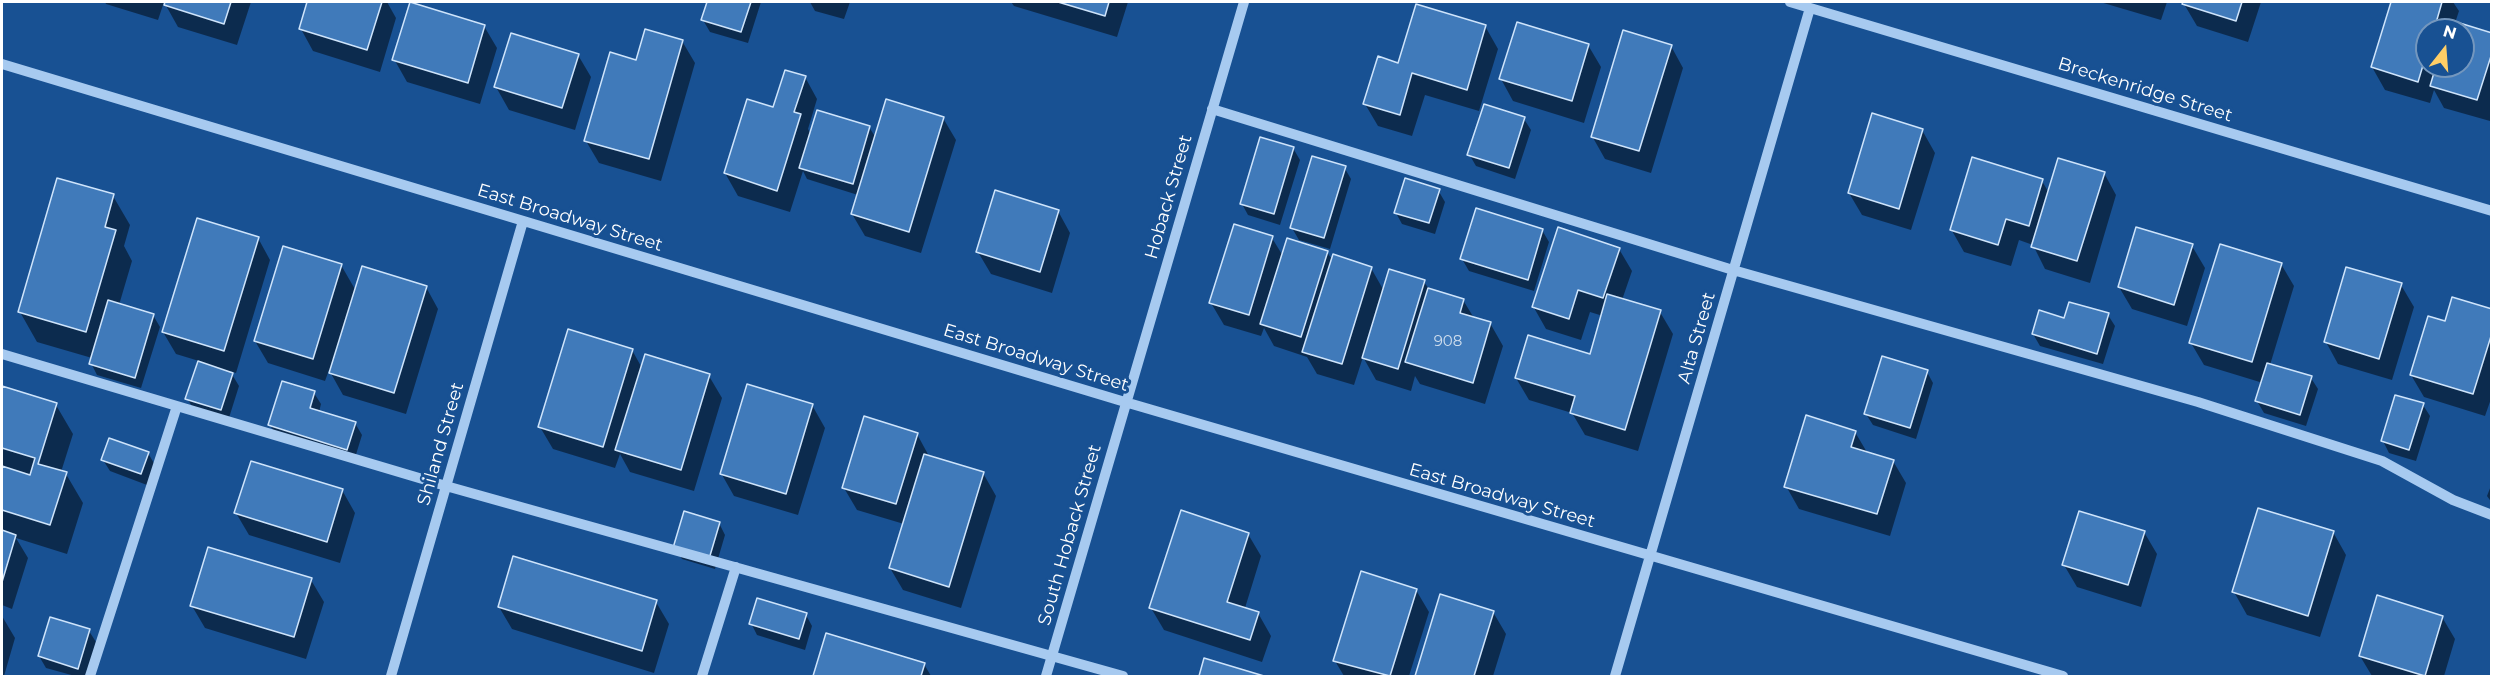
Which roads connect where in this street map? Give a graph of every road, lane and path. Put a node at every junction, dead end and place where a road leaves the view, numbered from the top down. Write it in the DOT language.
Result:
graph roads {
  1 [pos="1244,2"];
  2 [pos="1790,2"];
  3 [pos="1810,8"];
  4 [pos="2,64"];
  5 [pos="1212,109"];
  6 [pos="2492,210"];
  7 [pos="523,221"];
  8 [pos="1733,270"];
  9 [pos="2,354"];
  10 [pos="1125,402"];
  11 [pos="177,406"];
  12 [pos="446,486"];
  13 [pos="2492,515"];
  14 [pos="1650,556"];
  15 [pos="736,567"];
  16 [pos="1052,655"];
  17 [pos="90,676"];
  18 [pos="391,676"];
  19 [pos="702,676"];
  20 [pos="1046,676"];
  21 [pos="1123,676"];
  22 [pos="1615,676"];
  23 [pos="2063,676"];
  1 -- 5 [label="street, Hoback Street"];
  2 -- 3 [label="street, Breckenridge Street"];
  3 -- 6 [label="street, Breckenridge Street"];
  3 -- 8 [label="street, Alta Street"];
  4 -- 7 [label="street, East Broadway Street"];
  5 -- 8 [label="street"];
  5 -- 10 [label="street, Hoback Street"];
  7 -- 10 [label="street, East Broadway Street"];
  7 -- 12 [label="street, Shiland Street"];
  8 -- 13 [label="street"];
  8 -- 14 [label="street, Alta Street"];
  9 -- 11 [label="street"];
  10 -- 14 [label="street, East Broadway Street"];
  10 -- 16 [label="street, South Hoback Street"];
  11 -- 12 [label="street"];
  11 -- 17 [label="street"];
  12 -- 15 [label="street"];
  12 -- 18 [label="street, Shiland Street"];
  14 -- 22 [label="street, Alta Street"];
  14 -- 23 [label="street, East Broadway Street"];
  15 -- 16 [label="street"];
  15 -- 19 [label="street"];
  16 -- 20 [label="street, South Hoback Street"];
  16 -- 21 [label="street"];
}
